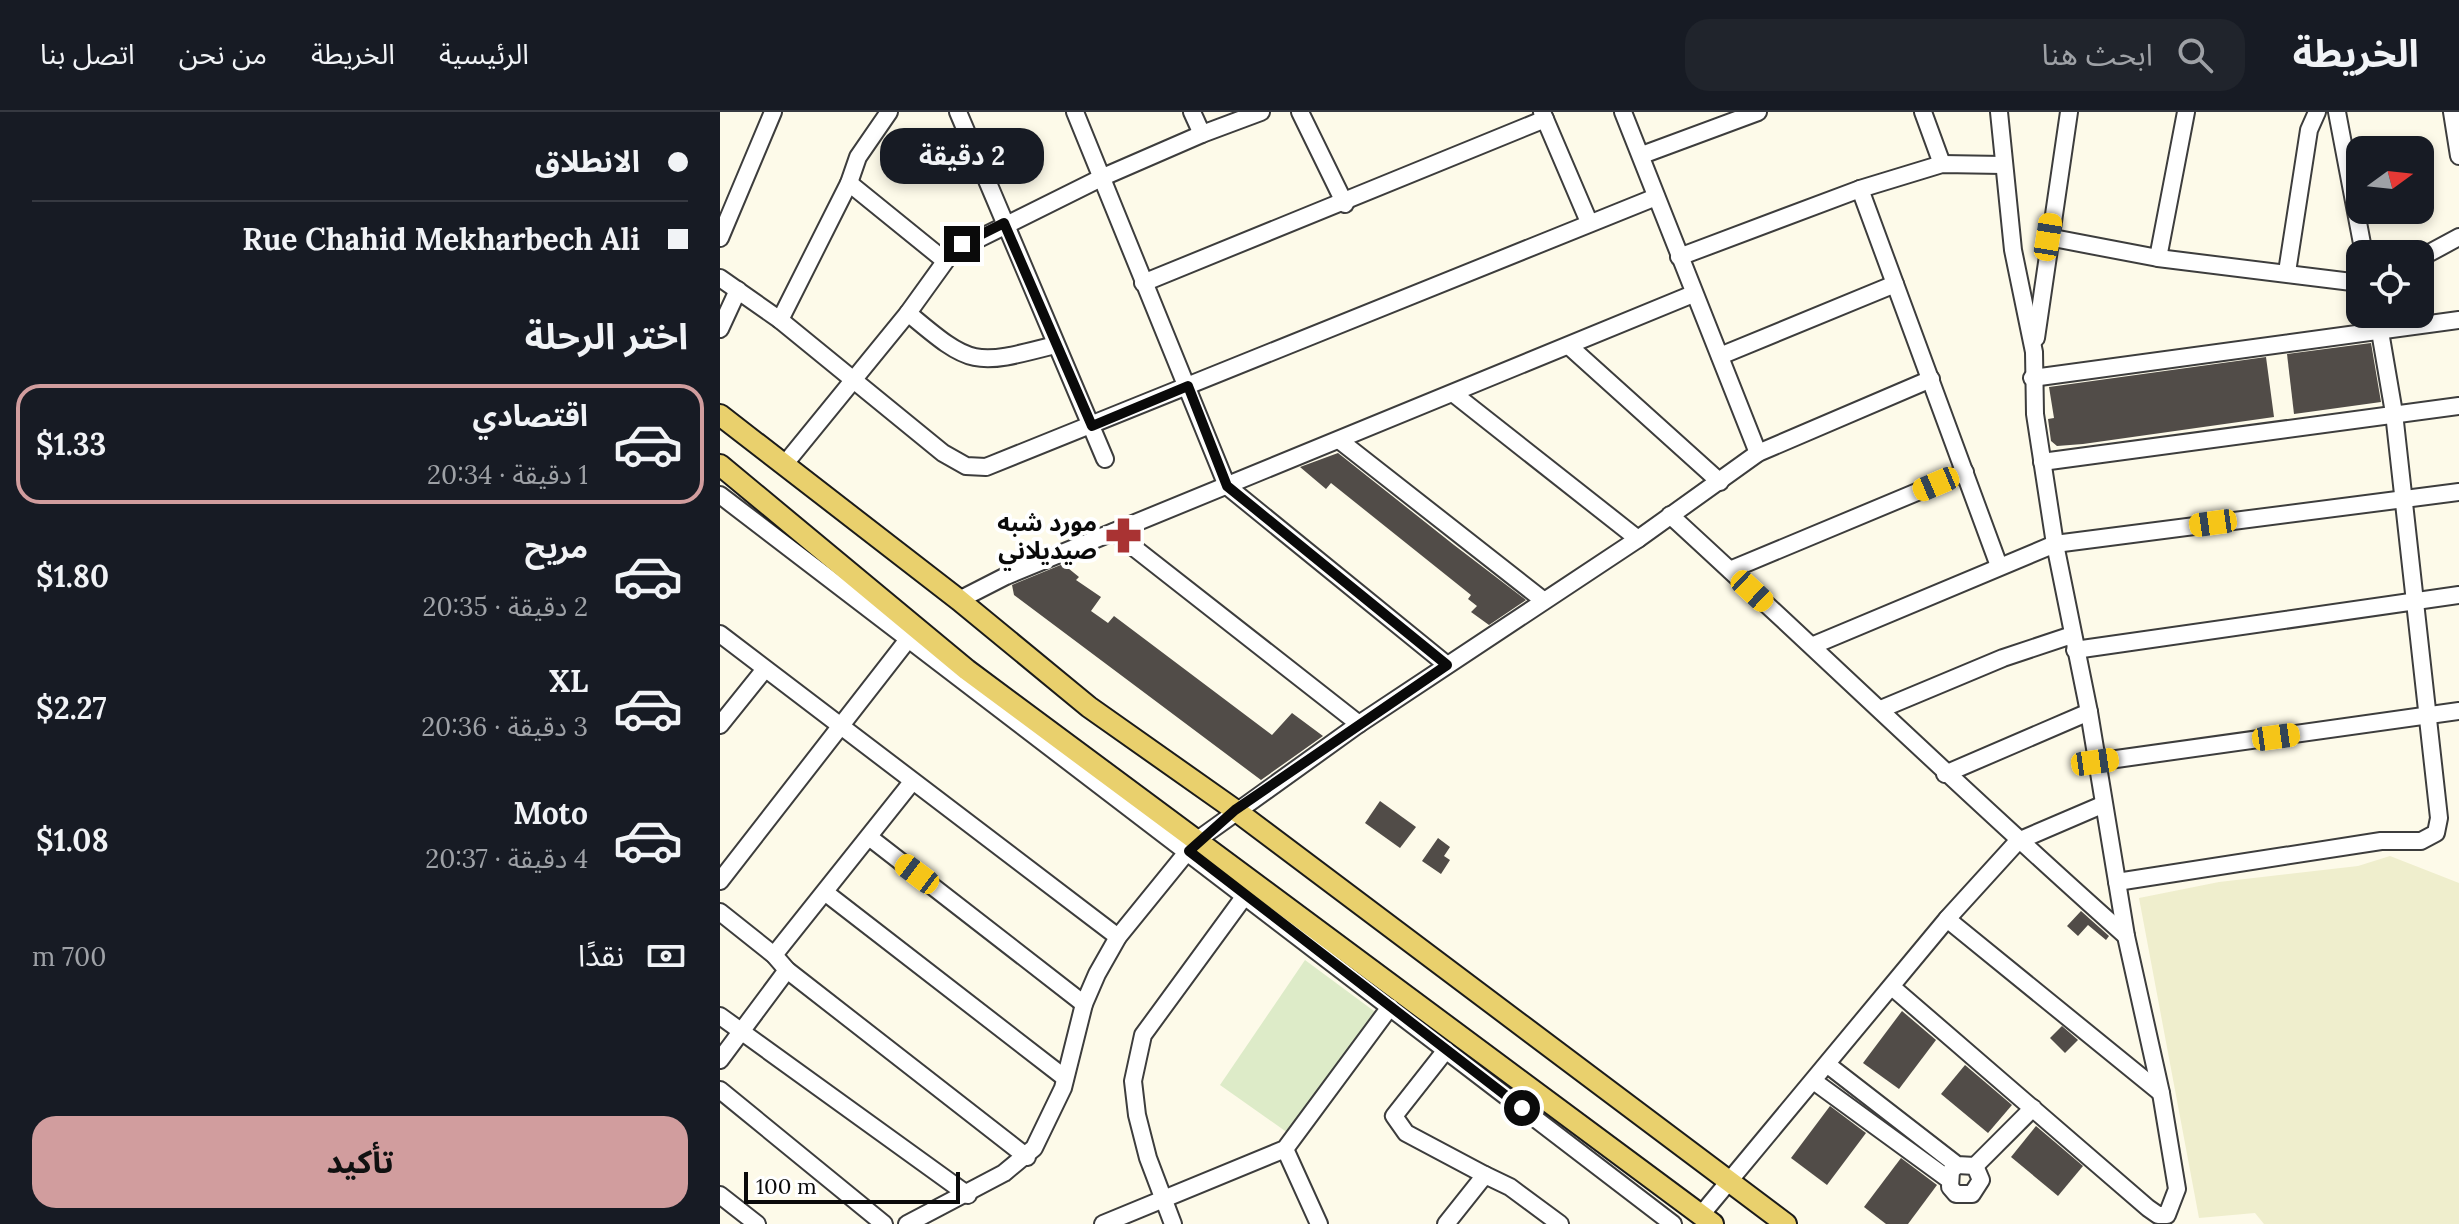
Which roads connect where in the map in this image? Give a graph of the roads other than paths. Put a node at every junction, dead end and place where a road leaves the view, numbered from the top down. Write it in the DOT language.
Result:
graph roads {
  1 [pos="773,112"];
  2 [pos="889,112"];
  3 [pos="958,112"];
  4 [pos="1075,112"];
  5 [pos="1192,112"];
  6 [pos="1261,112"];
  7 [pos="1300,112"];
  8 [pos="1623,112"];
  9 [pos="1758,112"];
  10 [pos="1923,112"];
  11 [pos="1999,112"];
  12 [pos="2069,112"];
  13 [pos="2186,112"];
  14 [pos="2317,112"];
  15 [pos="2337,112"];
  16 [pos="2452,112"];
  17 [pos="1544,115"];
  18 [pos="1202,134"];
  19 [pos="1642,155"];
  20 [pos="2459,156"];
  21 [pos="1942,164"];
  22 [pos="2003,165"];
  23 [pos="1103,177"];
  24 [pos="849,183"];
  25 [pos="1860,189"];
  26 [pos="1656,197"];
  27 [pos="1345,204"];
  28 [pos="1589,222"];
  29 [pos="1004,223"];
  30 [pos="2048,237"];
  31 [pos="2459,237"];
  32 [pos="720,238"];
  33 [pos="2361,240"];
  34 [pos="2434,250"];
  35 [pos="1679,257"];
  36 [pos="2158,258"];
  37 [pos="944,260"];
  38 [pos="2287,272"];
  39 [pos="720,278"];
  40 [pos="2346,281"];
  41 [pos="1143,283"];
  42 [pos="1895,284"];
  43 [pos="738,290"];
  44 [pos="1693,294"];
  45 [pos="908,313"];
  46 [pos="780,320"];
  47 [pos="2459,320"];
  48 [pos="2380,328"];
  49 [pos="720,329"];
  50 [pos="2381,332"];
  51 [pos="1055,345"];
  52 [pos="1569,346"];
  53 [pos="2034,352"];
  54 [pos="1720,356"];
  55 [pos="853,378"];
  56 [pos="2032,378"];
  57 [pos="1931,379"];
  58 [pos="1188,386"];
  59 [pos="1454,394"];
  60 [pos="2459,406"];
  61 [pos="2394,413"];
  62 [pos="720,415"];
  63 [pos="1092,426"];
  64 [pos="1339,440"];
  65 [pos="1758,453"];
  66 [pos="1105,459"];
  67 [pos="2042,462"];
  68 [pos="720,465"];
  69 [pos="784,465"];
  70 [pos="1965,472"];
  71 [pos="1720,482"];
  72 [pos="1227,486"];
  73 [pos="2459,492"];
  74 [pos="720,495"];
  75 [pos="2402,498"];
  76 [pos="1670,515"];
  77 [pos="1114,532"];
  78 [pos="1638,539"];
  79 [pos="2055,544"];
  80 [pos="1999,566"];
  81 [pos="1730,570"];
  82 [pos="2459,595"];
  83 [pos="959,600"];
  84 [pos="1543,600"];
  85 [pos="2415,601"];
  86 [pos="720,634"];
  87 [pos="912,635"];
  88 [pos="2074,642"];
  89 [pos="1814,645"];
  90 [pos="1447,665"];
  91 [pos="765,669"];
  92 [pos="1881,709"];
  93 [pos="2459,711"];
  94 [pos="2089,712"];
  95 [pos="2427,717"];
  96 [pos="1359,724"];
  97 [pos="720,725"];
  98 [pos="838,725"];
  99 [pos="2095,762"];
  100 [pos="1945,774"];
  101 [pos="912,782"];
  102 [pos="2102,805"];
  103 [pos="1235,810"];
  104 [pos="869,837"];
  105 [pos="2018,841"];
  106 [pos="1193,846"];
  107 [pos="720,881"];
  108 [pos="2117,882"];
  109 [pos="826,893"];
  110 [pos="1244,897"];
  111 [pos="720,912"];
  112 [pos="1947,919"];
  113 [pos="2126,936"];
  114 [pos="1118,937"];
  115 [pos="774,955"];
  116 [pos="787,970"];
  117 [pos="1892,987"];
  118 [pos="1084,1004"];
  119 [pos="1390,1007"];
  120 [pos="720,1016"];
  121 [pos="740,1031"];
  122 [pos="1446,1050"];
  123 [pos="720,1060"];
  124 [pos="1828,1065"];
  125 [pos="1065,1078"];
  126 [pos="1815,1082"];
  127 [pos="720,1090"];
  128 [pos="2161,1093"];
  129 [pos="2033,1108"];
  130 [pos="1285,1149"];
  131 [pos="1027,1157"];
  132 [pos="1975,1166"];
  133 [pos="1953,1172"];
  134 [pos="1485,1175"];
  135 [pos="1727,1181"];
  136 [pos="720,1195"];
  137 [pos="968,1195"];
  138 [pos="1163,1199"];
  139 [pos="1707,1220"];
  140 [pos="1780,1222"];
  141 [pos="911,1223"];
  142 [pos="757,1224"];
  143 [pos="884,1224"];
  144 [pos="1103,1224"];
  145 [pos="1173,1224"];
  146 [pos="1319,1224"];
  147 [pos="1446,1224"];
  148 [pos="1560,1224"];
  149 [pos="1673,1224"];
  1 -- 32 [label="street"];
  2 -- 24 [label="street"];
  3 -- 29 [label="street"];
  4 -- 23 [label="street"];
  5 -- 18 [label="street"];
  6 -- 18 [label="street"];
  7 -- 27 [label="street"];
  8 -- 19 [label="street"];
  9 -- 19 [label="street"];
  10 -- 21 [label="street"];
  11 -- 22 [label="street"];
  12 -- 30 [label="street"];
  13 -- 36 [label="street"];
  14 -- 38 [label="street"];
  15 -- 33 [label="street"];
  16 -- 20 [label="street"];
  17 -- 27 [label="street"];
  17 -- 28 [label="street"];
  18 -- 23 [label="street"];
  19 -- 26 [label="street"];
  21 -- 22 [label="street"];
  21 -- 25 [label="street"];
  22 -- 53 [label="street"];
  23 -- 29 [label="street"];
  23 -- 41 [label="street"];
  24 -- 37 [label="street"];
  24 -- 46 [label="street"];
  25 -- 35 [label="street"];
  25 -- 42 [label="street"];
  26 -- 28 [label="street"];
  26 -- 35 [label="street"];
  27 -- 41 [label="street"];
  28 -- 58 [label="street"];
  29 -- 37 [label="street"];
  29 -- 51 [label="street"];
  30 -- 36 [label="street"];
  30 -- 53 [label="street"];
  31 -- 34 [label="street"];
  35 -- 44 [label="street"];
  36 -- 38 [label="street"];
  37 -- 45 [label="street"];
  38 -- 40 [label="street"];
  39 -- 43 [label="street"];
  41 -- 58 [label="street"];
  42 -- 54 [label="street"];
  42 -- 57 [label="street"];
  43 -- 46 [label="street"];
  43 -- 49 [label="street"];
  44 -- 52 [label="street"];
  44 -- 54 [label="street"];
  45 -- 51 [label="street"];
  45 -- 55 [label="street"];
  46 -- 55 [label="street"];
  47 -- 50 [label="street"];
  48 -- 50 [label="street"];
  50 -- 56 [label="street"];
  50 -- 61 [label="street"];
  51 -- 63 [label="street"];
  52 -- 59 [label="street"];
  52 -- 71 [label="street"];
  53 -- 56 [label="street"];
  54 -- 65 [label="street"];
  55 -- 63 [label="street"];
  55 -- 69 [label="street"];
  56 -- 67 [label="street"];
  57 -- 65 [label="street"];
  57 -- 70 [label="street"];
  58 -- 63 [label="street"];
  58 -- 72 [label="street"];
  59 -- 64 [label="street"];
  59 -- 78 [label="street"];
  60 -- 61 [label="street"];
  61 -- 67 [label="street"];
  61 -- 75 [label="street"];
  62 -- 69 [label="main road"];
  63 -- 66 [label="street"];
  64 -- 72 [label="street"];
  64 -- 84 [label="street"];
  65 -- 71 [label="street"];
  67 -- 79 [label="street"];
  68 -- 87 [label="main road"];
  69 -- 83 [label="main road"];
  70 -- 80 [label="street"];
  70 -- 81 [label="street"];
  71 -- 76 [label="street"];
  72 -- 77 [label="street"];
  72 -- 90 [label="street"];
  73 -- 75 [label="street"];
  74 -- 87 [label="street"];
  75 -- 79 [label="street"];
  75 -- 85 [label="street"];
  76 -- 78 [label="street"];
  76 -- 81 [label="street"];
  77 -- 83 [label="street"];
  77 -- 96 [label="street"];
  78 -- 84 [label="street"];
  79 -- 80 [label="street"];
  79 -- 88 [label="street"];
  80 -- 89 [label="street"];
  81 -- 89 [label="street"];
  82 -- 85 [label="street"];
  83 -- 103 [label="main road"];
  84 -- 90 [label="street"];
  85 -- 88 [label="street"];
  85 -- 95 [label="street"];
  86 -- 91 [label="street"];
  87 -- 98 [label="street"];
  87 -- 106 [label="main road"];
  88 -- 92 [label="street"];
  88 -- 94 [label="street"];
  89 -- 92 [label="street"];
  90 -- 96 [label="street"];
  91 -- 97 [label="street"];
  91 -- 98 [label="street"];
  92 -- 100 [label="street"];
  93 -- 95 [label="street"];
  94 -- 99 [label="street"];
  94 -- 100 [label="street"];
  95 -- 99 [label="street"];
  95 -- 108 [label="street"];
  96 -- 103 [label="street"];
  98 -- 101 [label="street"];
  98 -- 107 [label="street"];
  99 -- 102 [label="street"];
  100 -- 105 [label="street"];
  101 -- 104 [label="street"];
  101 -- 114 [label="street"];
  102 -- 105 [label="street"];
  102 -- 108 [label="street"];
  103 -- 106 [label="street"];
  103 -- 135 [label="main road"];
  104 -- 109 [label="street"];
  104 -- 118 [label="street"];
  105 -- 112 [label="street"];
  105 -- 113 [label="street"];
  106 -- 110 [label="street"];
  106 -- 114 [label="street"];
  106 -- 139 [label="main road"];
  108 -- 113 [label="street"];
  109 -- 115 [label="street"];
  109 -- 125 [label="street"];
  110 -- 119 [label="street"];
  110 -- 138 [label="street"];
  111 -- 115 [label="street"];
  112 -- 117 [label="street"];
  112 -- 128 [label="street"];
  113 -- 128 [label="street"];
  114 -- 118 [label="street"];
  115 -- 116 [label="street"];
  116 -- 121 [label="street"];
  116 -- 131 [label="street"];
  117 -- 124 [label="street"];
  117 -- 129 [label="street"];
  118 -- 125 [label="street"];
  119 -- 122 [label="street"];
  119 -- 130 [label="street"];
  120 -- 121 [label="street"];
  121 -- 123 [label="street"];
  121 -- 137 [label="street"];
  122 -- 134 [label="street"];
  122 -- 149 [label="street"];
  124 -- 126 [label="street"];
  124 -- 133 [label="street"];
  125 -- 131 [label="street"];
  126 -- 133 [label="street"];
  126 -- 135 [label="street"];
  127 -- 143 [label="street"];
  128 -- 129 [label="street"];
  129 -- 132 [label="street"];
  130 -- 138 [label="street"];
  130 -- 146 [label="street"];
  131 -- 137 [label="street"];
  132 -- 133 [label="street"];
  132 -- 133 [label="street"];
  134 -- 147 [label="street"];
  134 -- 148 [label="street"];
  135 -- 139 [label="street"];
  135 -- 140 [label="main road"];
  136 -- 142 [label="street"];
  137 -- 141 [label="street"];
  138 -- 144 [label="street"];
  138 -- 145 [label="street"];
}
